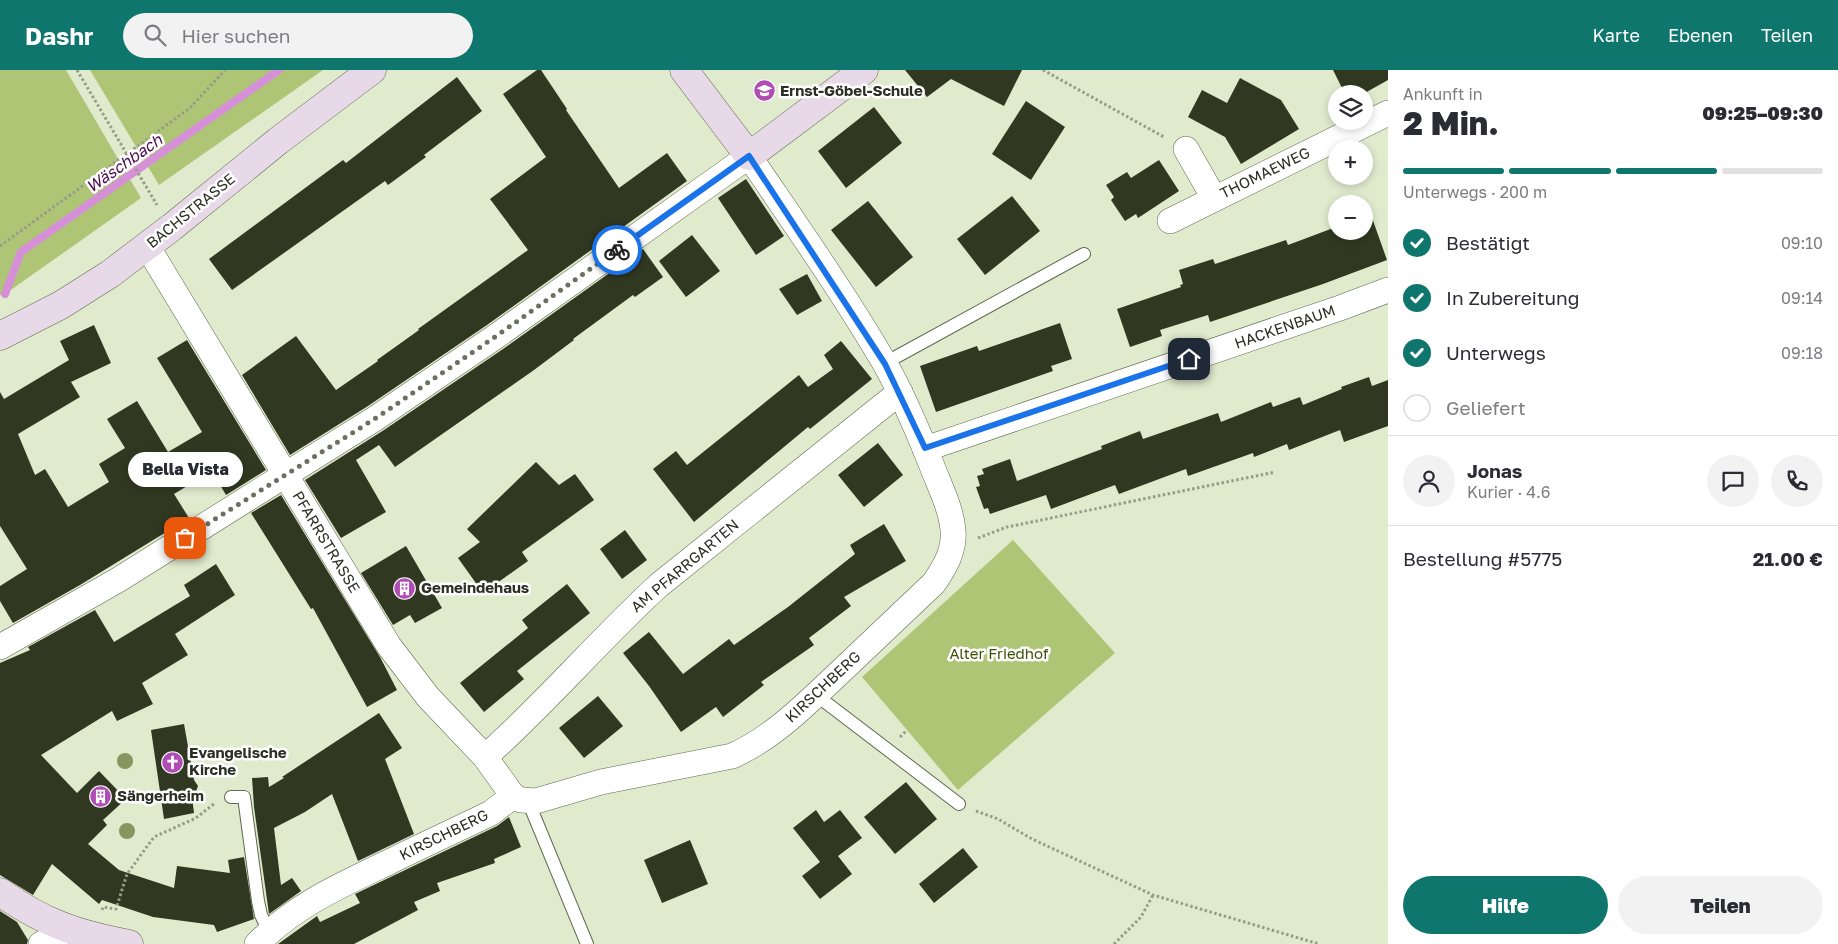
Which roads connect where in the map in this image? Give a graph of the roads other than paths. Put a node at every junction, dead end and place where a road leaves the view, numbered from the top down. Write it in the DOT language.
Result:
graph roads {
  1 [pos="372,70"];
  2 [pos="684,70"];
  3 [pos="864,70"];
  4 [pos="1388,113"];
  5 [pos="1186,149"];
  6 [pos="749,156"];
  7 [pos="1214,198"];
  8 [pos="1170,221"];
  9 [pos="147,246"];
  10 [pos="1084,254"];
  11 [pos="1388,290"];
  12 [pos="0,336"];
  13 [pos="885,364"];
  14 [pos="900,392"];
  15 [pos="925,448"];
  16 [pos="285,475"];
  17 [pos="0,647"];
  18 [pos="816,695"];
  19 [pos="485,757"];
  20 [pos="231,797"];
  21 [pos="521,798"];
  22 [pos="959,804"];
  23 [pos="0,892"];
  24 [pos="68,930"];
  25 [pos="263,938"];
  26 [pos="41,944"];
  27 [pos="129,944"];
  28 [pos="587,944"];
  1 -- 9 [label="street, BACHSTRASSE"];
  2 -- 6 [label="street"];
  3 -- 6 [label="street"];
  4 -- 7 [label="street, THOMAEWEG"];
  5 -- 7 [label="street"];
  6 -- 13 [label="street, KIRSCHBERG"];
  6 -- 16 [label="street"];
  7 -- 8 [label="street, THOMAEWEG"];
  9 -- 12 [label="street, BACHSTRASSE"];
  9 -- 16 [label="street, PFARRSTRASSE"];
  10 -- 13 [label="lane"];
  11 -- 15 [label="street, HACKENBAUM"];
  13 -- 14 [label="street, KIRSCHBERG"];
  14 -- 15 [label="street, KIRSCHBERG"];
  14 -- 19 [label="street, AM PFARRGARTEN"];
  15 -- 18 [label="street, KIRSCHBERG"];
  16 -- 17 [label="street"];
  16 -- 19 [label="street, PFARRSTRASSE"];
  18 -- 21 [label="street, KIRSCHBERG"];
  18 -- 22 [label="lane"];
  19 -- 21 [label="street, PFARRSTRASSE"];
  20 -- 25 [label="lane"];
  21 -- 25 [label="street, KIRSCHBERG"];
  21 -- 28 [label="lane"];
  23 -- 24 [label="street"];
  24 -- 26 [label="street"];
  24 -- 27 [label="street"];
}
